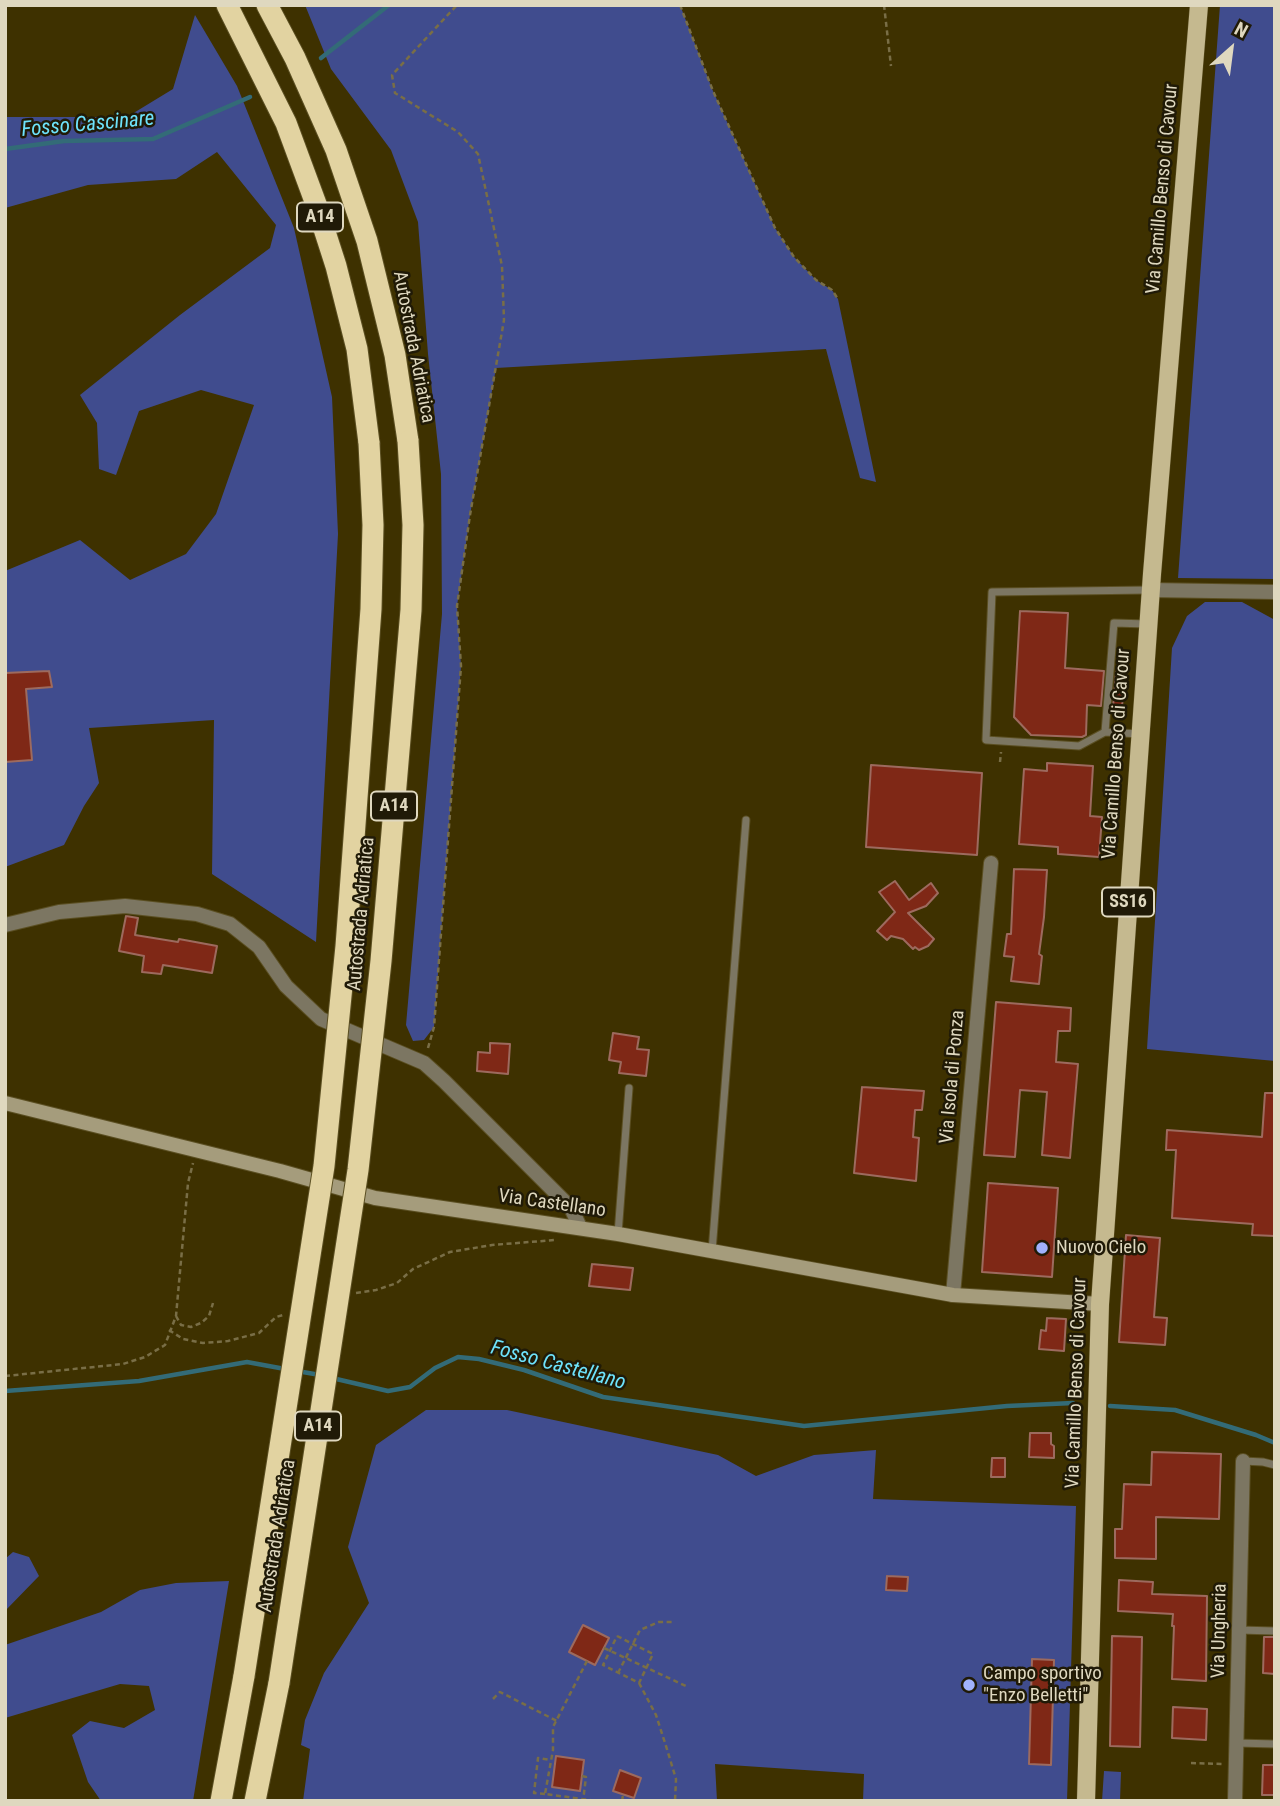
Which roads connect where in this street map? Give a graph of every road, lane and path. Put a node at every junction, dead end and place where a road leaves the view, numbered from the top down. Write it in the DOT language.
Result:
graph roads {
  1 [pos="228,5"];
  2 [pos="267,5"];
  3 [pos="457,5"];
  4 [pos="680,5"];
  5 [pos="884,5"];
  6 [pos="1199,5"];
  7 [pos="891,66"];
  8 [pos="838,299"];
  9 [pos="1150,590"];
  10 [pos="1275,592"];
  11 [pos="1148,624"];
  12 [pos="1105,732"];
  13 [pos="1140,734"];
  14 [pos="746,820"];
  15 [pos="991,863"];
  16 [pos="5,925"];
  17 [pos="424,1063"];
  18 [pos="629,1088"];
  19 [pos="5,1103"];
  20 [pos="190,1173"];
  21 [pos="580,1227"];
  22 [pos="618,1234"];
  23 [pos="712,1251"];
  24 [pos="351,1294"];
  25 [pos="953,1294"];
  26 [pos="213,1303"];
  27 [pos="1100,1304"];
  28 [pos="288,1312"];
  29 [pos="176,1316"];
  30 [pos="169,1330"];
  31 [pos="5,1376"];
  32 [pos="1243,1461"];
  33 [pos="1275,1465"];
  34 [pos="673,1622"];
  35 [pos="1239,1630"];
  36 [pos="1275,1631"];
  37 [pos="632,1643"];
  38 [pos="604,1648"];
  39 [pos="610,1651"];
  40 [pos="625,1658"];
  41 [pos="587,1661"];
  42 [pos="646,1669"];
  43 [pos="618,1673"];
  44 [pos="639,1683"];
  45 [pos="688,1687"];
  46 [pos="493,1699"];
  47 [pos="557,1721"];
  48 [pos="1236,1743"];
  49 [pos="1275,1744"];
  50 [pos="550,1760"];
  51 [pos="1191,1763"];
  52 [pos="1236,1764"];
  53 [pos="582,1776"];
  54 [pos="545,1794"];
  55 [pos="624,1795"];
  56 [pos="584,1800"];
  57 [pos="221,1801"];
  58 [pos="255,1801"];
  59 [pos="597,1801"];
  60 [pos="622,1801"];
  61 [pos="675,1801"];
  62 [pos="1086,1801"];
  63 [pos="1235,1801"];
  1 -- 57 [label="highway, Autostrada Adriatica / A14, bridge"];
  2 -- 58 [label="highway, Autostrada Adriatica / A14, bridge"];
  3 -- 17 [label="path"];
  4 -- 8 [label="path"];
  5 -- 7 [label="path"];
  6 -- 9 [label="main road, Via Camillo Benso di Cavour / SS16"];
  9 -- 10 [label="street"];
  9 -- 11 [label="main road, Via Camillo Benso di Cavour / SS16"];
  9 -- 12 [label="lane"];
  11 -- 12 [label="lane"];
  11 -- 13 [label="main road, Via Camillo Benso di Cavour / SS16"];
  12 -- 13 [label="lane"];
  13 -- 27 [label="main road, Via Camillo Benso di Cavour / SS16"];
  14 -- 23 [label="lane"];
  15 -- 25 [label="street, Via Isola di Ponza"];
  16 -- 17 [label="street"];
  17 -- 21 [label="street"];
  18 -- 22 [label="lane"];
  19 -- 21 [label="street, Via Castellano"];
  20 -- 29 [label="path"];
  21 -- 22 [label="street, Via Castellano"];
  21 -- 24 [label="path"];
  22 -- 23 [label="street, Via Castellano"];
  23 -- 25 [label="street, Via Castellano"];
  25 -- 27 [label="street, Via Castellano"];
  26 -- 29 [label="path"];
  27 -- 62 [label="main road, Via Camillo Benso di Cavour / SS16"];
  28 -- 30 [label="path"];
  29 -- 30 [label="path"];
  30 -- 31 [label="path"];
  32 -- 33 [label="lane"];
  32 -- 35 [label="street, Via Ungheria"];
  34 -- 37 [label="path"];
  35 -- 36 [label="lane"];
  35 -- 48 [label="street, Via Ungheria"];
  37 -- 39 [label="path"];
  37 -- 40 [label="path"];
  37 -- 42 [label="path"];
  38 -- 39 [label="path"];
  39 -- 40 [label="path"];
  39 -- 43 [label="path"];
  40 -- 42 [label="path"];
  40 -- 43 [label="path"];
  41 -- 47 [label="path"];
  42 -- 44 [label="path"];
  42 -- 45 [label="path"];
  43 -- 44 [label="path"];
  44 -- 61 [label="path"];
  46 -- 47 [label="path"];
  47 -- 50 [label="path"];
  48 -- 49 [label="lane"];
  48 -- 52 [label="street, Via Ungheria"];
  50 -- 54 [label="path"];
  50 -- 54 [label="path"];
  51 -- 52 [label="path"];
  52 -- 63 [label="street, Via Ungheria"];
  53 -- 56 [label="path"];
  54 -- 56 [label="path"];
  55 -- 60 [label="path"];
  56 -- 59 [label="path"];
}
